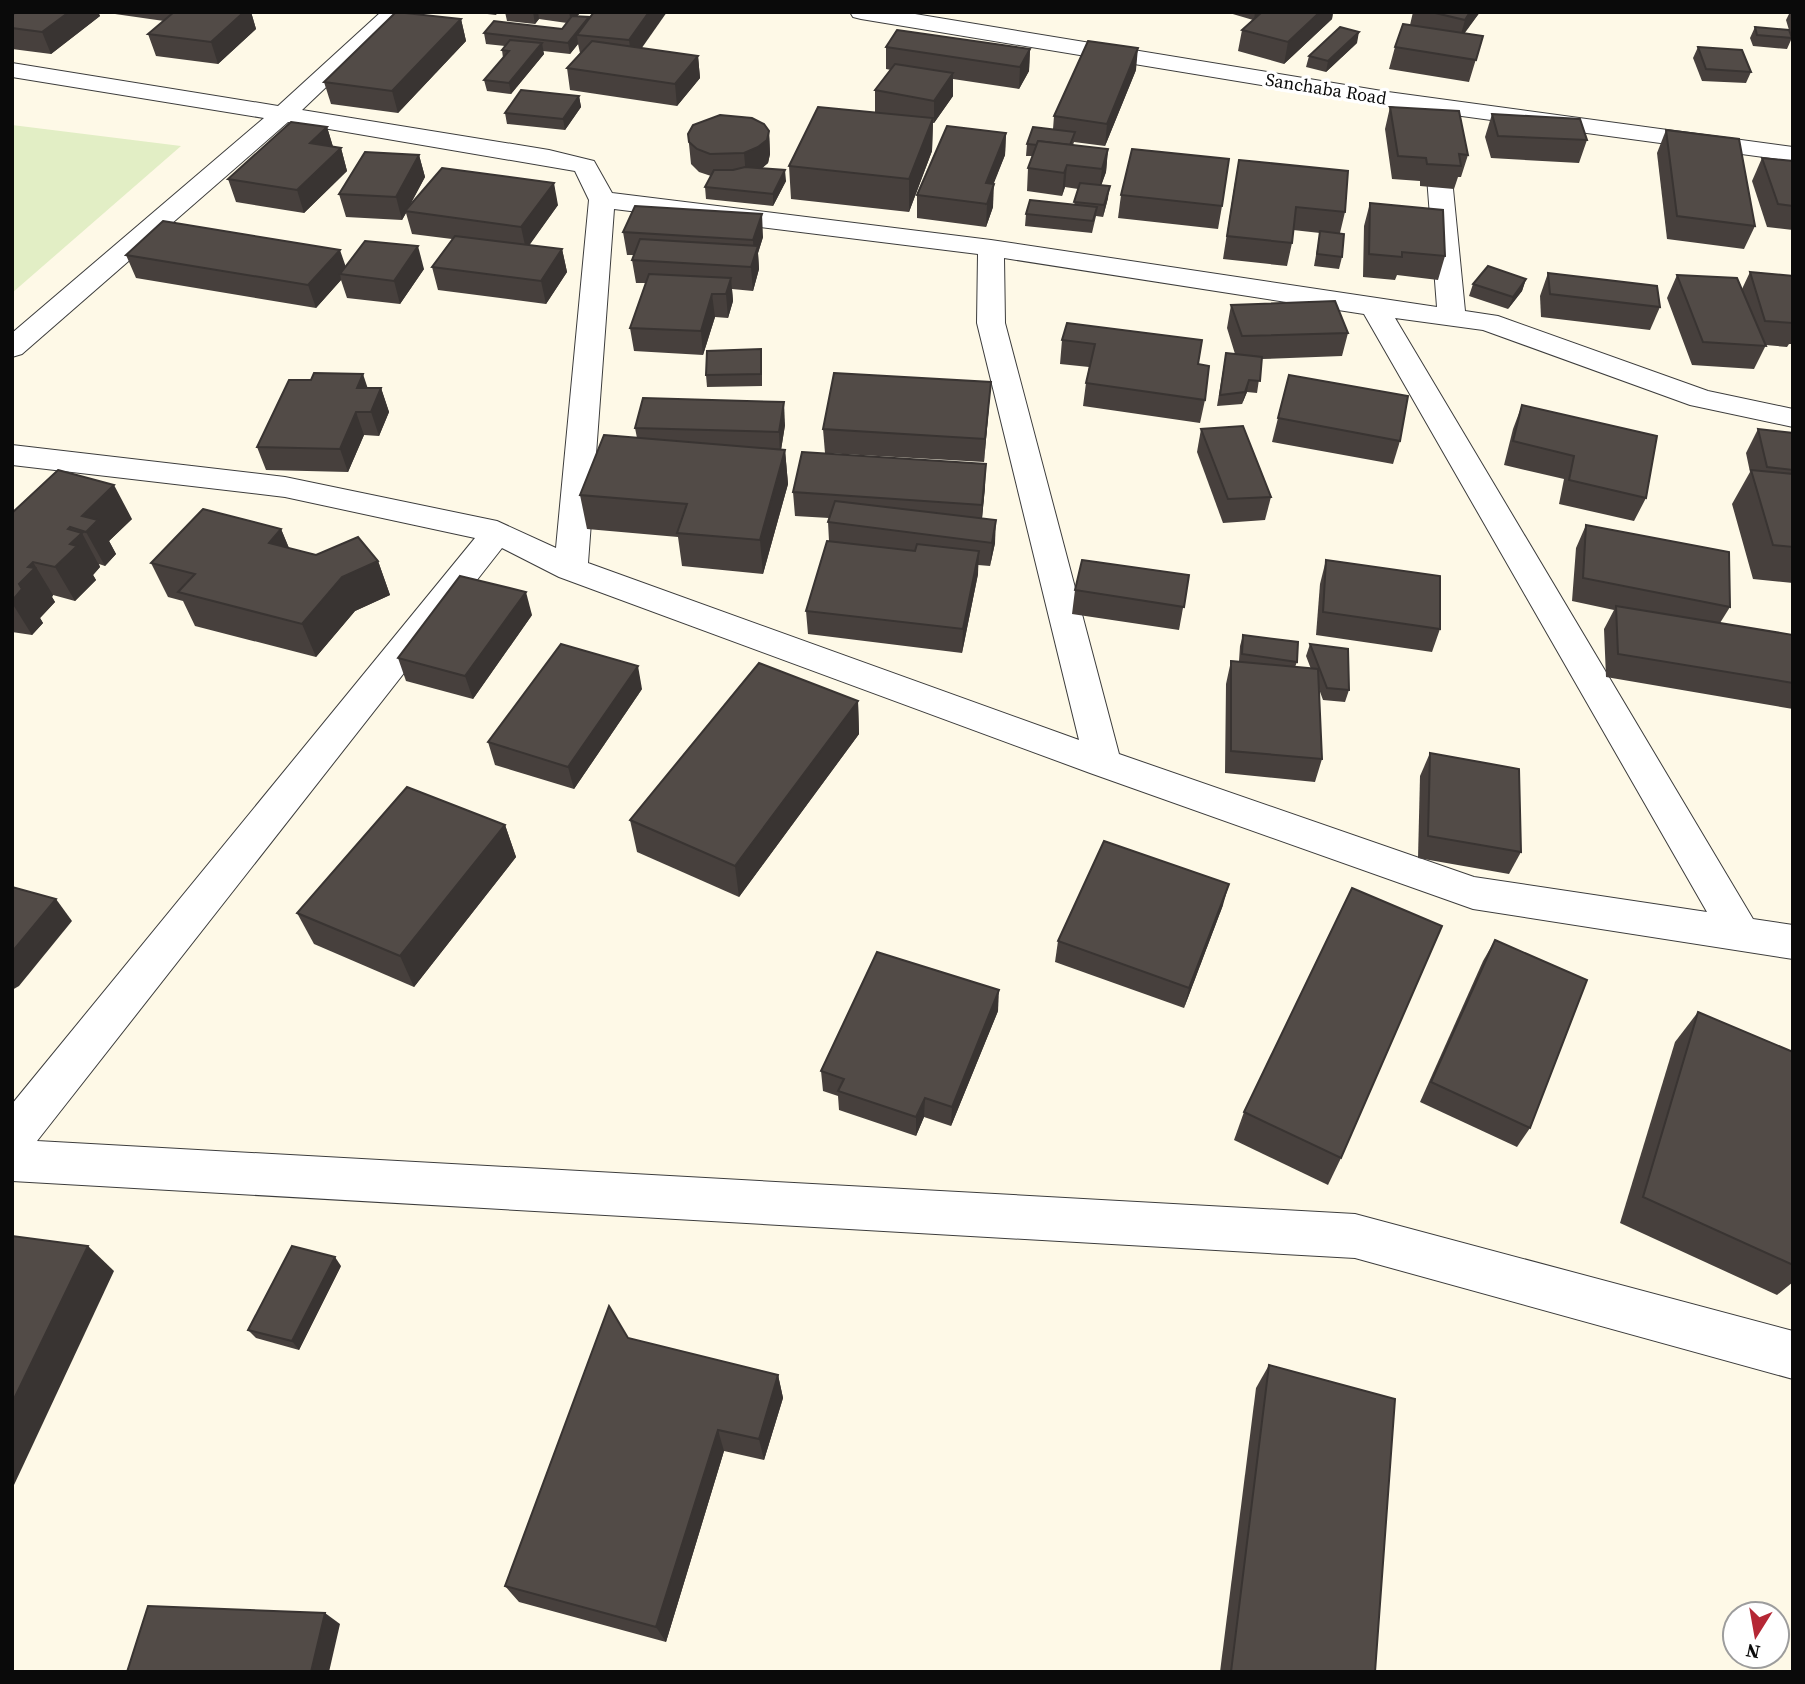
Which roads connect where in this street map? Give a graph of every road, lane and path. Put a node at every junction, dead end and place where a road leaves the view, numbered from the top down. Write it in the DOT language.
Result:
graph roads {
  1 [pos="394,12"];
  2 [pos="861,12"];
  3 [pos="12,70"];
  4 [pos="1434,105"];
  5 [pos="283,114"];
  6 [pos="1793,154"];
  7 [pos="602,200"];
  8 [pos="991,248"];
  9 [pos="1374,307"];
  10 [pos="1452,317"];
  11 [pos="12,348"];
  12 [pos="1793,418"];
  13 [pos="12,455"];
  14 [pos="497,532"];
  15 [pos="571,569"];
  16 [pos="1104,763"];
  17 [pos="1740,933"];
  18 [pos="1793,942"];
  19 [pos="12,1138"];
  20 [pos="12,1160"];
  21 [pos="1793,1355"];
  1 -- 5 [label="street"];
  2 -- 4 [label="street, Sanchaba Road"];
  3 -- 5 [label="street"];
  4 -- 6 [label="street, Sanchaba Road"];
  4 -- 10 [label="street"];
  5 -- 7 [label="street"];
  5 -- 11 [label="street"];
  7 -- 8 [label="street"];
  7 -- 15 [label="street"];
  8 -- 9 [label="street"];
  8 -- 16 [label="street"];
  9 -- 10 [label="street"];
  9 -- 17 [label="street"];
  10 -- 12 [label="street"];
  13 -- 14 [label="street"];
  14 -- 15 [label="street"];
  14 -- 19 [label="street"];
  15 -- 16 [label="street"];
  16 -- 17 [label="street"];
  17 -- 18 [label="street"];
  20 -- 21 [label="street"];
}
